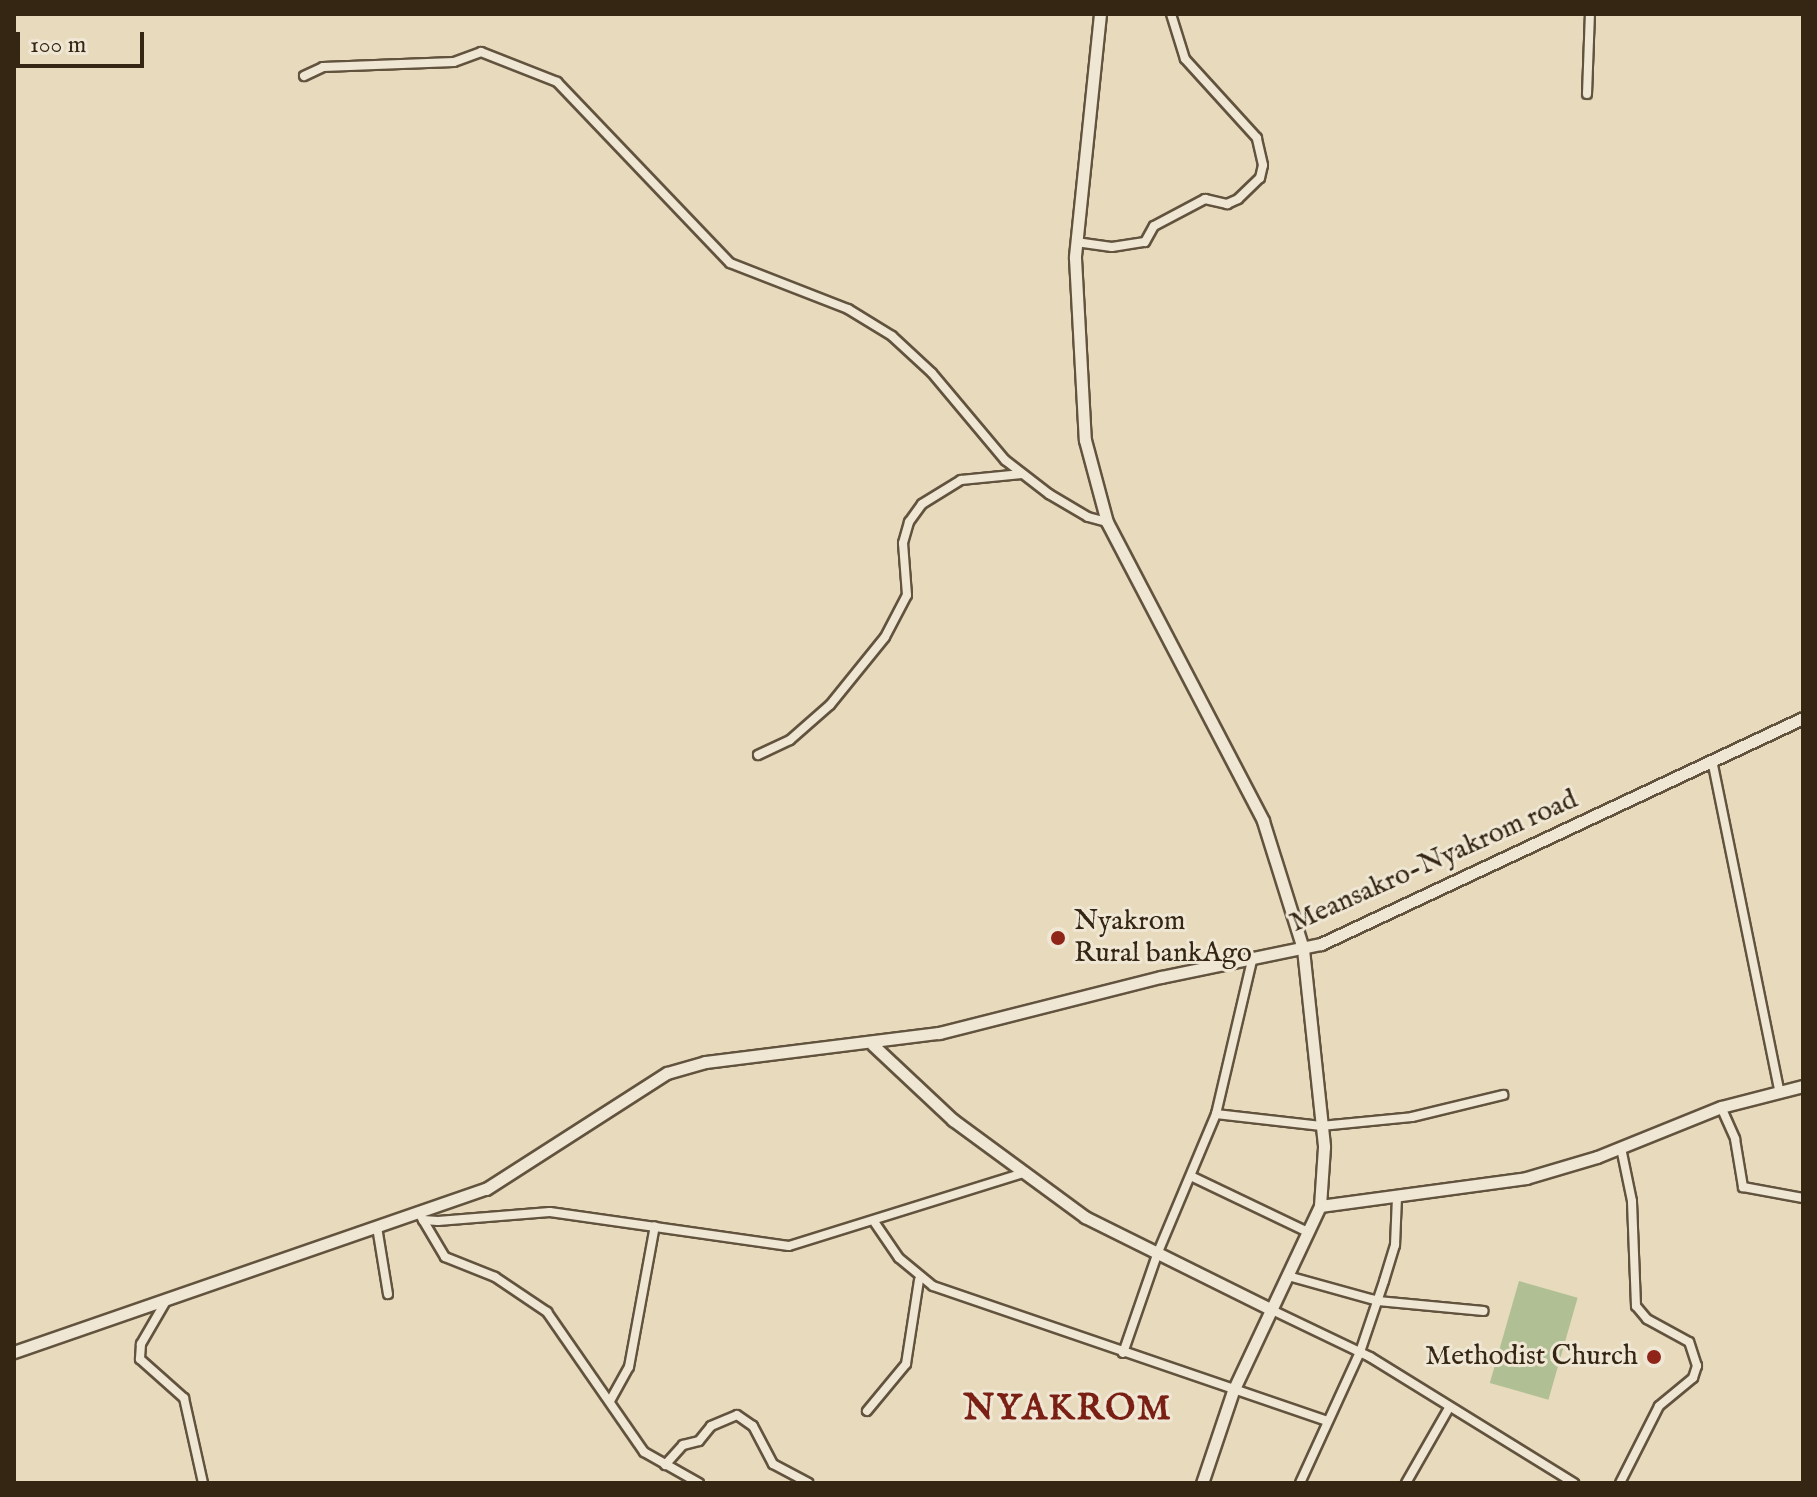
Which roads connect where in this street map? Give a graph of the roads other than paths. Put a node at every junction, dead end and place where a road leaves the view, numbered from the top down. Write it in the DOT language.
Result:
graph roads {
  1 [pos="1100,14"];
  2 [pos="1171,14"];
  3 [pos="1590,14"];
  4 [pos="304,76"];
  5 [pos="1587,94"];
  6 [pos="1076,242"];
  7 [pos="1023,474"];
  8 [pos="1107,522"];
  9 [pos="1803,718"];
  10 [pos="758,755"];
  11 [pos="1712,760"];
  12 [pos="1303,949"];
  13 [pos="1252,960"];
  14 [pos="873,1045"];
  15 [pos="1803,1086"];
  16 [pos="1779,1089"];
  17 [pos="1503,1095"];
  18 [pos="1721,1107"];
  19 [pos="1216,1114"];
  20 [pos="1321,1126"];
  21 [pos="1621,1148"];
  22 [pos="1026,1172"];
  23 [pos="1193,1177"];
  24 [pos="1397,1198"];
  25 [pos="1803,1198"];
  26 [pos="1320,1206"];
  27 [pos="421,1216"];
  28 [pos="875,1223"];
  29 [pos="655,1226"];
  30 [pos="377,1227"];
  31 [pos="1308,1232"];
  32 [pos="1158,1252"];
  33 [pos="1288,1276"];
  34 [pos="919,1280"];
  35 [pos="388,1294"];
  36 [pos="166,1301"];
  37 [pos="1378,1301"];
  38 [pos="1272,1310"];
  39 [pos="1484,1311"];
  40 [pos="14,1352"];
  41 [pos="1360,1352"];
  42 [pos="1123,1353"];
  43 [pos="1233,1391"];
  44 [pos="610,1401"];
  45 [pos="1449,1408"];
  46 [pos="867,1411"];
  47 [pos="1325,1420"];
  48 [pos="665,1465"];
  49 [pos="203,1483"];
  50 [pos="699,1483"];
  51 [pos="808,1483"];
  52 [pos="1202,1483"];
  53 [pos="1300,1483"];
  54 [pos="1406,1483"];
  55 [pos="1574,1483"];
  56 [pos="1620,1483"];
  1 -- 6 [label="street"];
  2 -- 6 [label="street"];
  3 -- 5 [label="street"];
  4 -- 7 [label="street"];
  6 -- 8 [label="street"];
  7 -- 8 [label="street"];
  7 -- 10 [label="street"];
  8 -- 12 [label="street"];
  9 -- 11 [label="street, Meansakro-Nyakrom road"];
  11 -- 12 [label="street, Meansakro-Nyakrom road"];
  11 -- 16 [label="street"];
  12 -- 13 [label="street, Meansakro-Nyakrom road"];
  12 -- 20 [label="street"];
  13 -- 14 [label="street, Meansakro-Nyakrom road"];
  13 -- 19 [label="street"];
  14 -- 22 [label="street"];
  14 -- 27 [label="street, Meansakro-Nyakrom road"];
  15 -- 16 [label="street"];
  16 -- 18 [label="street"];
  17 -- 20 [label="street"];
  18 -- 21 [label="street"];
  18 -- 25 [label="street"];
  19 -- 20 [label="street"];
  19 -- 23 [label="street"];
  20 -- 26 [label="street"];
  21 -- 24 [label="street"];
  21 -- 56 [label="street"];
  22 -- 28 [label="street"];
  22 -- 32 [label="street"];
  23 -- 31 [label="street"];
  23 -- 32 [label="street"];
  24 -- 26 [label="street"];
  24 -- 37 [label="street"];
  26 -- 31 [label="street"];
  27 -- 29 [label="street"];
  27 -- 30 [label="street, Meansakro-Nyakrom road"];
  27 -- 44 [label="street"];
  28 -- 29 [label="street"];
  28 -- 34 [label="street"];
  29 -- 44 [label="street"];
  30 -- 35 [label="street"];
  30 -- 36 [label="street, Meansakro-Nyakrom road"];
  31 -- 33 [label="street"];
  32 -- 38 [label="street"];
  32 -- 42 [label="street"];
  33 -- 37 [label="street"];
  33 -- 38 [label="street"];
  34 -- 42 [label="street"];
  34 -- 46 [label="street"];
  36 -- 40 [label="street, Meansakro-Nyakrom road"];
  36 -- 49 [label="street"];
  37 -- 39 [label="street"];
  37 -- 41 [label="street"];
  38 -- 41 [label="street"];
  38 -- 43 [label="street"];
  41 -- 45 [label="street"];
  41 -- 47 [label="street"];
  42 -- 43 [label="street"];
  43 -- 47 [label="street"];
  43 -- 52 [label="street"];
  44 -- 48 [label="street"];
  45 -- 54 [label="street"];
  45 -- 55 [label="street"];
  47 -- 53 [label="street"];
  48 -- 50 [label="street"];
  48 -- 51 [label="street"];
}
